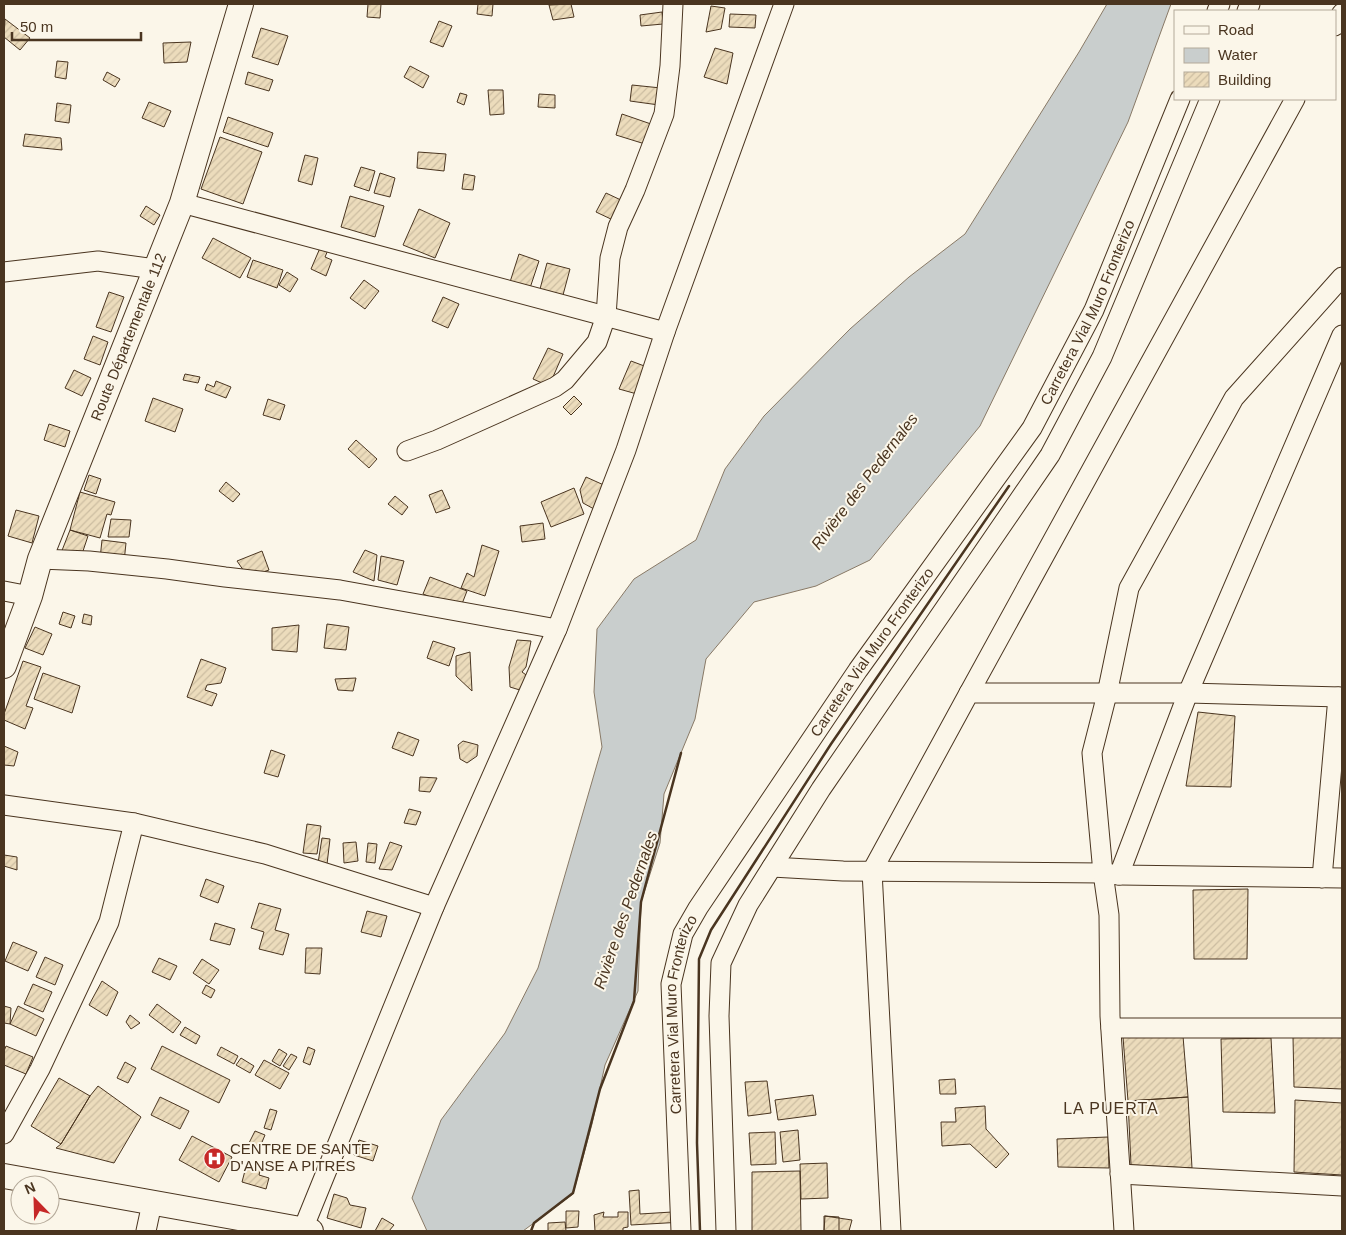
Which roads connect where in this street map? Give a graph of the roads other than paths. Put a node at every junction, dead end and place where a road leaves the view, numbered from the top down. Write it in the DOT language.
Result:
graph roads {
  1 [pos="241,4"];
  2 [pos="673,4"];
  3 [pos="784,4"];
  4 [pos="1342,13"];
  5 [pos="1336,24"];
  6 [pos="1180,100"];
  7 [pos="1210,100"];
  8 [pos="1294,100"];
  9 [pos="182,203"];
  10 [pos="155,269"];
  11 [pos="4,272"];
  12 [pos="1342,277"];
  13 [pos="606,316"];
  14 [pos="665,332"];
  15 [pos="1342,335"];
  16 [pos="407,451"];
  17 [pos="40,559"];
  18 [pos="4,591"];
  19 [pos="30,596"];
  20 [pos="557,629"];
  21 [pos="4,666"];
  22 [pos="969,693"];
  23 [pos="1188,693"];
  24 [pos="1107,694"];
  25 [pos="1340,697"];
  26 [pos="4,805"];
  27 [pos="134,823"];
  28 [pos="772,868"];
  29 [pos="872,871"];
  30 [pos="1111,874"];
  31 [pos="1322,878"];
  32 [pos="1342,878"];
  33 [pos="434,907"];
  34 [pos="1111,1028"];
  35 [pos="1342,1028"];
  36 [pos="4,1134"];
  37 [pos="1120,1174"];
  38 [pos="4,1176"];
  39 [pos="1342,1186"];
  40 [pos="152,1203"];
  41 [pos="307,1230"];
  42 [pos="146,1231"];
  43 [pos="681,1231"];
  44 [pos="726,1231"];
  45 [pos="892,1231"];
  46 [pos="1124,1231"];
  1 -- 9 [label="main road, Route Départementale 112"];
  2 -- 13 [label="street"];
  3 -- 14 [label="street"];
  4 -- 5 [label="street"];
  6 -- 43 [label="street, Carretera Vial Muro Fronterizo"];
  7 -- 28 [label="street, Carretera Vial Muro Fronterizo"];
  8 -- 22 [label="street"];
  9 -- 10 [label="main road, Route Départementale 112"];
  9 -- 13 [label="street"];
  10 -- 11 [label="street"];
  10 -- 17 [label="main road, Route Départementale 112"];
  12 -- 24 [label="street"];
  13 -- 14 [label="street"];
  13 -- 16 [label="street"];
  14 -- 20 [label="street"];
  15 -- 23 [label="street"];
  17 -- 19 [label="main road, Route Départementale 112"];
  17 -- 20 [label="street"];
  18 -- 19 [label="street"];
  19 -- 21 [label="main road, Route Départementale 112"];
  20 -- 33 [label="street"];
  22 -- 24 [label="street"];
  22 -- 29 [label="street"];
  23 -- 24 [label="street"];
  23 -- 25 [label="street"];
  23 -- 30 [label="street"];
  24 -- 30 [label="street"];
  25 -- 31 [label="street"];
  26 -- 27 [label="street"];
  27 -- 33 [label="street"];
  27 -- 36 [label="street"];
  28 -- 29 [label="street"];
  28 -- 44 [label="street, Carretera Vial Muro Fronterizo"];
  29 -- 30 [label="street"];
  29 -- 45 [label="street"];
  30 -- 31 [label="street"];
  30 -- 34 [label="street"];
  31 -- 32 [label="street"];
  33 -- 41 [label="street"];
  34 -- 35 [label="street"];
  34 -- 37 [label="street"];
  37 -- 39 [label="street"];
  37 -- 46 [label="street"];
  38 -- 40 [label="main road"];
  40 -- 41 [label="main road"];
  40 -- 42 [label="street"];
}
